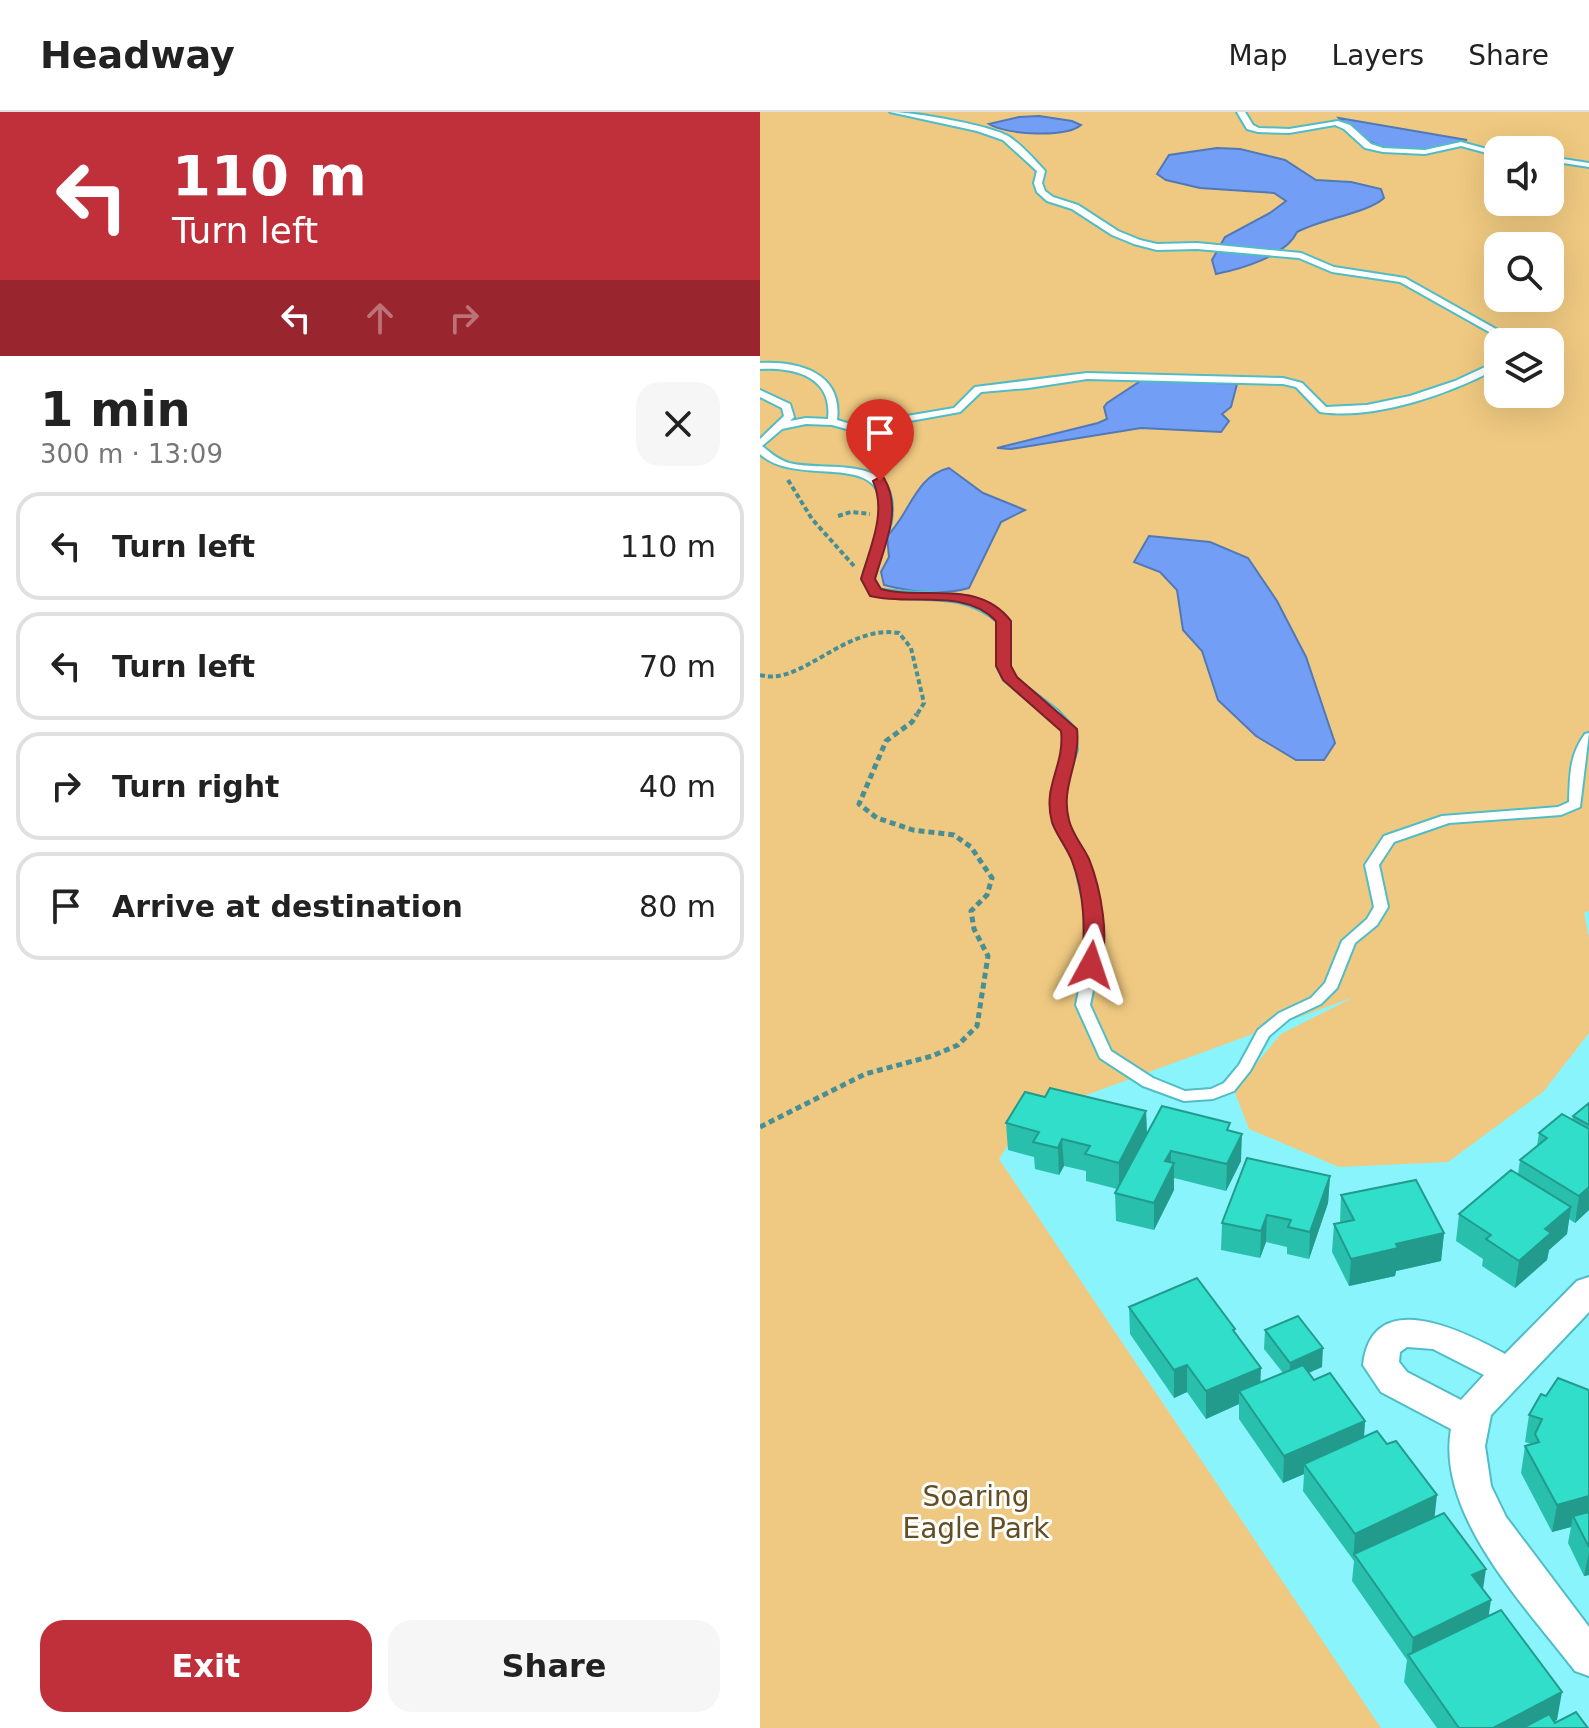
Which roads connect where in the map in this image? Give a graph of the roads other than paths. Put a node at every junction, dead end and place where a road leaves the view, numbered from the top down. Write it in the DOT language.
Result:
graph roads {
  1 [pos="894,112"];
  2 [pos="1241,112"];
  3 [pos="1484,150"];
  4 [pos="1564,161"];
  5 [pos="1589,165"];
  6 [pos="1489,328"];
  7 [pos="760,366"];
  8 [pos="1484,371"];
  9 [pos="760,393"];
  10 [pos="832,422"];
  11 [pos="780,426"];
  12 [pos="760,446"];
  13 [pos="1589,737"];
  14 [pos="1589,1290"];
  15 [pos="1509,1372"];
  16 [pos="1470,1422"];
  17 [pos="1589,1658"];
  1 -- 6 [label="lane"];
  2 -- 3 [label="lane"];
  4 -- 5 [label="lane"];
  7 -- 10 [label="lane"];
  8 -- 10 [label="lane"];
  9 -- 11 [label="lane"];
  10 -- 11 [label="lane"];
  11 -- 12 [label="lane"];
  12 -- 13 [label="lane"];
  14 -- 15 [label="street"];
  15 -- 16 [label="street"];
  15 -- 16 [label="street"];
  16 -- 17 [label="street"];
}
